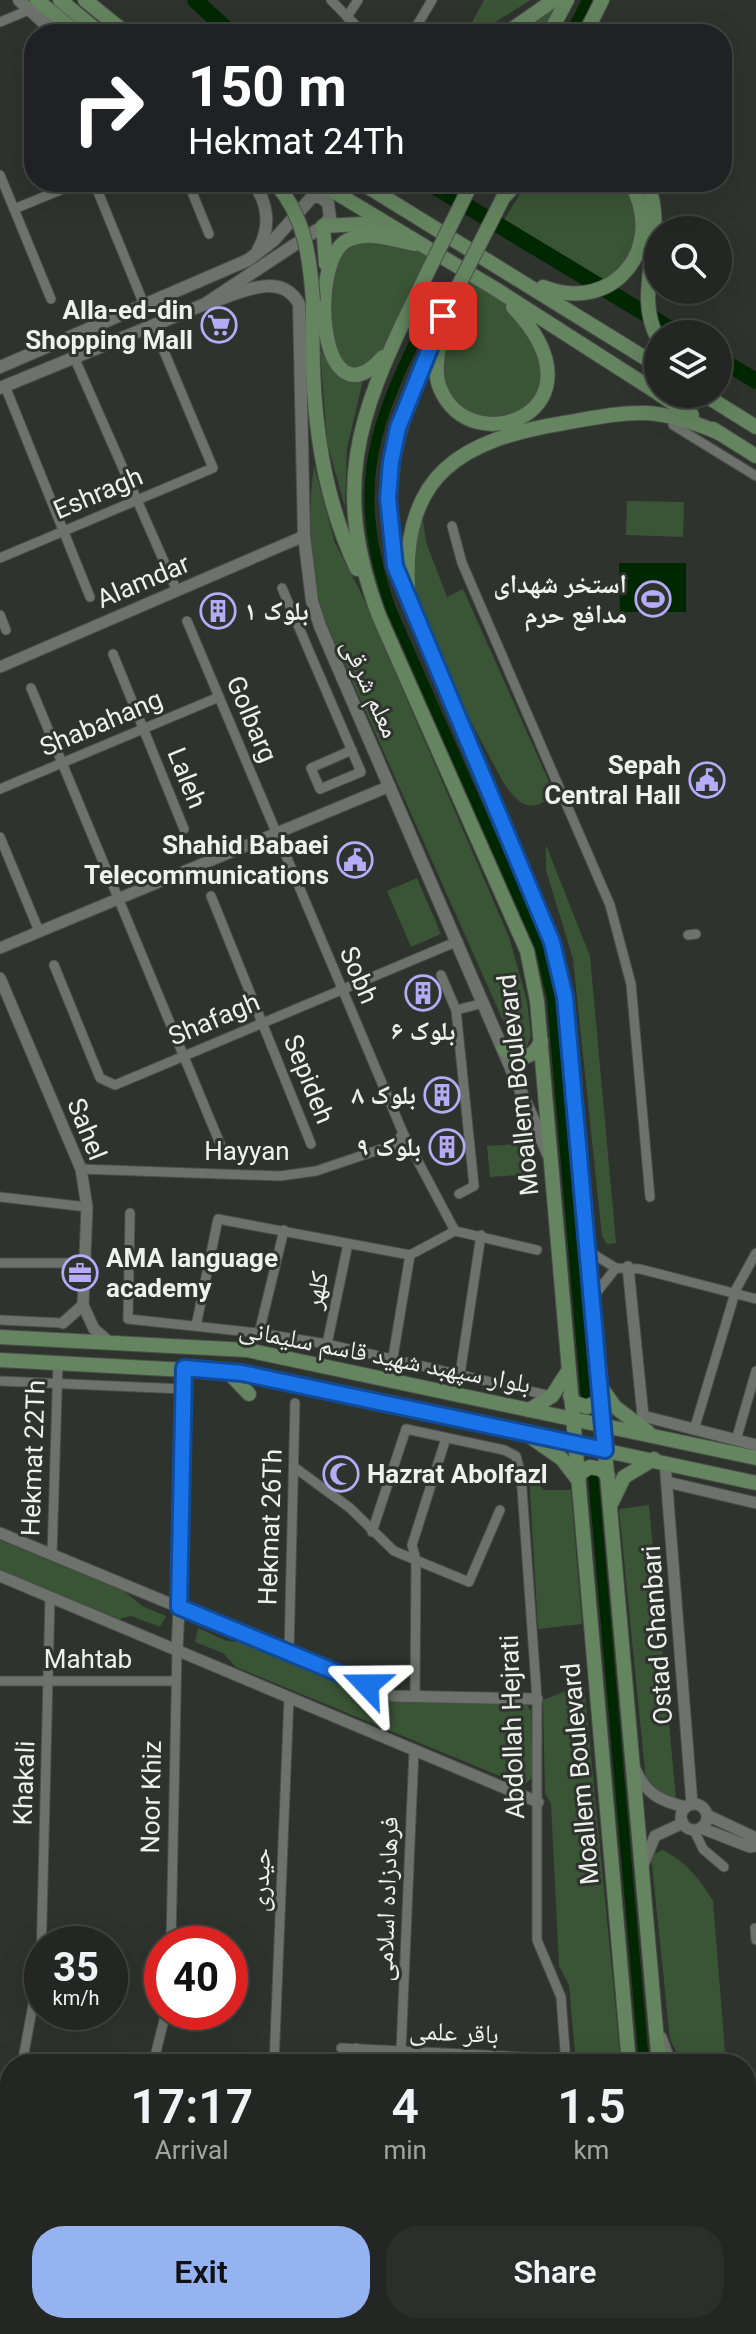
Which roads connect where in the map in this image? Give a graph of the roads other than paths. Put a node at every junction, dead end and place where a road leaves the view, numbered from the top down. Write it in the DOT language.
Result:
graph roads {
  1 [pos="19,0"];
  2 [pos="60,0"];
  3 [pos="85,0"];
  4 [pos="331,0"];
  5 [pos="358,0"];
  6 [pos="432,0"];
  7 [pos="554,0"];
  8 [pos="567,0"];
  9 [pos="602,0"];
  10 [pos="33,5"];
  11 [pos="347,17"];
  12 [pos="0,22"];
  13 [pos="48,24"];
  14 [pos="62,24"];
  15 [pos="89,24"];
  16 [pos="115,24"];
  17 [pos="354,24"];
  18 [pos="418,24"];
  19 [pos="519,24"];
  20 [pos="554,24"];
  21 [pos="591,24"];
  22 [pos="0,175"];
  23 [pos="56,192"];
  24 [pos="98,192"];
  25 [pos="192,192"];
  26 [pos="259,192"];
  27 [pos="282,192"];
  28 [pos="335,192"];
  29 [pos="378,192"];
  30 [pos="383,192"];
  31 [pos="467,192"];
  32 [pos="506,192"];
  33 [pos="509,192"];
  34 [pos="635,192"];
  35 [pos="650,192"];
  36 [pos="388,198"];
  37 [pos="503,198"];
  38 [pos="5,201"];
  39 [pos="14,209"];
  40 [pos="323,226"];
  41 [pos="209,234"];
  42 [pos="425,246"];
  43 [pos="248,260"];
  44 [pos="327,271"];
  45 [pos="521,278"];
  46 [pos="497,290"];
  47 [pos="51,299"];
  48 [pos="205,304"];
  49 [pos="145,307"];
  50 [pos="443,316"];
  51 [pos="649,320"];
  52 [pos="153,325"];
  53 [pos="389,351"];
  54 [pos="74,357"];
  55 [pos="644,357"];
  56 [pos="0,367"];
  57 [pos="644,385"];
  58 [pos="2,387"];
  59 [pos="680,408"];
  60 [pos="725,408"];
  61 [pos="673,425"];
  62 [pos="756,427"];
  63 [pos="719,433"];
  64 [pos="756,456"];
  65 [pos="756,476"];
  66 [pos="137,500"];
  67 [pos="452,526"];
  68 [pos="63,531"];
  69 [pos="304,536"];
  70 [pos="0,558"];
  71 [pos="282,588"];
  72 [pos="177,591"];
  73 [pos="90,597"];
  74 [pos="409,604"];
  75 [pos="0,615"];
  76 [pos="379,616"];
  77 [pos="187,621"];
  78 [pos="6,630"];
  79 [pos="329,648"];
  80 [pos="113,654"];
  81 [pos="311,656"];
  82 [pos="0,667"];
  83 [pos="31,688"];
  84 [pos="219,697"];
  85 [pos="143,729"];
  86 [pos="352,750"];
  87 [pos="62,763"];
  88 [pos="390,786"];
  89 [pos="0,789"];
  90 [pos="184,829"];
  91 [pos="276,834"];
  92 [pos="0,837"];
  93 [pos="211,896"];
  94 [pos="118,899"];
  95 [pos="39,931"];
  96 [pos="458,941"];
  97 [pos="0,948"];
  98 [pos="54,965"];
  99 [pos="441,975"];
  100 [pos="0,978"];
  101 [pos="342,990"];
  102 [pos="484,1003"];
  103 [pos="456,1010"];
  104 [pos="262,1023"];
  105 [pos="541,1040"];
  106 [pos="504,1049"];
  107 [pos="183,1056"];
  108 [pos="403,1133"];
  109 [pos="311,1144"];
  110 [pos="221,1146"];
  111 [pos="551,1163"];
  112 [pos="81,1169"];
  113 [pos="459,1194"];
  114 [pos="0,1197"];
  115 [pos="650,1197"];
  116 [pos="87,1207"];
  117 [pos="130,1213"];
  118 [pos="284,1230"];
  119 [pos="455,1231"];
  120 [pos="481,1235"];
  121 [pos="348,1244"];
  122 [pos="537,1250"];
  123 [pos="588,1251"];
  124 [pos="756,1253"];
  125 [pos="410,1255"];
  126 [pos="0,1263"];
  127 [pos="85,1263"];
  128 [pos="622,1268"];
  129 [pos="744,1276"];
  130 [pos="756,1279"];
  131 [pos="735,1293"];
  132 [pos="592,1298"];
  133 [pos="756,1299"];
  134 [pos="83,1305"];
  135 [pos="0,1320"];
  136 [pos="146,1322"];
  137 [pos="63,1323"];
  138 [pos="196,1326"];
  139 [pos="259,1333"];
  140 [pos="0,1337"];
  141 [pos="109,1342"];
  142 [pos="144,1344"];
  143 [pos="327,1344"];
  144 [pos="393,1357"];
  145 [pos="0,1360"];
  146 [pos="58,1362"];
  147 [pos="184,1368"];
  148 [pos="568,1371"];
  149 [pos="756,1371"];
  150 [pos="228,1372"];
  151 [pos="460,1374"];
  152 [pos="0,1381"];
  153 [pos="58,1383"];
  154 [pos="183,1389"];
  155 [pos="600,1393"];
  156 [pos="249,1394"];
  157 [pos="552,1396"];
  158 [pos="570,1396"];
  159 [pos="295,1403"];
  160 [pos="529,1410"];
  161 [pos="573,1419"];
  162 [pos="603,1426"];
  163 [pos="694,1430"];
  164 [pos="529,1435"];
  165 [pos="446,1438"];
  166 [pos="657,1438"];
  167 [pos="736,1440"];
  168 [pos="721,1443"];
  169 [pos="575,1444"];
  170 [pos="756,1445"];
  171 [pos="605,1450"];
  172 [pos="756,1458"];
  173 [pos="660,1460"];
  174 [pos="294,1467"];
  175 [pos="608,1476"];
  176 [pos="578,1480"];
  177 [pos="667,1482"];
  178 [pos="755,1484"];
  179 [pos="756,1503"];
  180 [pos="610,1506"];
  181 [pos="500,1510"];
  182 [pos="372,1532"];
  183 [pos="0,1533"];
  184 [pos="52,1555"];
  185 [pos="416,1560"];
  186 [pos="0,1576"];
  187 [pos="50,1597"];
  188 [pos="179,1607"];
  189 [pos="177,1650"];
  190 [pos="289,1652"];
  191 [pos="0,1681"];
  192 [pos="49,1681"];
  193 [pos="175,1681"];
  194 [pos="415,1696"];
  195 [pos="289,1697"];
  196 [pos="537,1699"];
  197 [pos="414,1750"];
  198 [pos="633,1764"];
  199 [pos="538,1802"];
  200 [pos="689,1806"];
  201 [pos="707,1815"];
  202 [pos="683,1823"];
  203 [pos="698,1829"];
  204 [pos="756,1838"];
  205 [pos="756,1846"];
  206 [pos="724,1867"];
  207 [pos="642,1869"];
  208 [pos="171,1926"];
  209 [pos="755,1928"];
  210 [pos="756,1940"];
  211 [pos="654,2013"];
  212 [pos="162,2030"];
  213 [pos="341,2048"];
  214 [pos="356,2048"];
  215 [pos="401,2051"];
  216 [pos="427,2052"];
  217 [pos="24,2054"];
  218 [pos="156,2054"];
  219 [pos="274,2054"];
  220 [pos="356,2054"];
  221 [pos="445,2054"];
  222 [pos="565,2054"];
  223 [pos="628,2054"];
  224 [pos="658,2054"];
  225 [pos="668,2054"];
  1 -- 10 [label="main road"];
  2 -- 15 [label="main road"];
  3 -- 16 [label="main road"];
  4 -- 11 [label="street"];
  5 -- 11 [label="street"];
  6 -- 18 [label="street"];
  7 -- 19 [label="main road"];
  8 -- 20 [label="main road"];
  9 -- 21 [label="main road"];
  10 -- 12 [label="street"];
  10 -- 13 [label="main road"];
  10 -- 14 [label="main road"];
  11 -- 17 [label="street"];
  22 -- 38 [label="street"];
  23 -- 39 [label="street"];
  24 -- 49 [label="street"];
  25 -- 41 [label="street"];
  26 -- 43 [label="main road"];
  27 -- 76 [label="main road, bridge"];
  28 -- 42 [label="main road"];
  29 -- 36 [label="main road"];
  30 -- 36 [label="main road"];
  31 -- 53 [label="main road, Moallem Boulevard, bridge"];
  32 -- 37 [label="main road, Moallem Boulevard"];
  33 -- 37 [label="main road"];
  34 -- 45 [label="main road"];
  35 -- 51 [label="main road"];
  36 -- 45 [label="main road"];
  37 -- 50 [label="main road, Moallem Boulevard, bridge"];
  38 -- 39 [label="street"];
  39 -- 47 [label="street"];
  40 -- 42 [label="main road"];
  40 -- 43 [label="main road"];
  40 -- 44 [label="main road"];
  40 -- 48 [label="main road"];
  42 -- 44 [label="main road"];
  42 -- 46 [label="main road"];
  43 -- 49 [label="main road"];
  44 -- 53 [label="main road"];
  45 -- 55 [label="main road"];
  46 -- 50 [label="main road"];
  46 -- 57 [label="main road"];
  48 -- 52 [label="main road"];
  48 -- 69 [label="main road, معلم شرقی"];
  49 -- 56 [label="main road"];
  50 -- 74 [label="main road, Moallem Boulevard"];
  52 -- 54 [label="main road"];
  52 -- 66 [label="street, Eshragh"];
  53 -- 76 [label="main road, Moallem Boulevard"];
  54 -- 58 [label="main road"];
  54 -- 66 [label="street"];
  58 -- 68 [label="street"];
  59 -- 63 [label="main road"];
  60 -- 62 [label="main road"];
  61 -- 65 [label="street"];
  63 -- 64 [label="main road"];
  63 -- 74 [label="main road"];
  66 -- 68 [label="street, Eshragh"];
  66 -- 72 [label="street"];
  67 -- 115 [label="street"];
  68 -- 70 [label="street, Eshragh"];
  68 -- 73 [label="street"];
  69 -- 72 [label="street, Alamdar"];
  69 -- 79 [label="main road, معلم شرقی"];
  71 -- 81 [label="street"];
  72 -- 82 [label="street, Alamdar"];
  74 -- 123 [label="main road, Moallem Boulevard"];
  75 -- 78 [label="street"];
  76 -- 105 [label="main road, Moallem Boulevard"];
  77 -- 84 [label="street, Golbarg"];
  79 -- 81 [label="street"];
  79 -- 88 [label="main road, معلم شرقی"];
  80 -- 85 [label="street, Laleh"];
  81 -- 86 [label="street"];
  83 -- 87 [label="street"];
  84 -- 85 [label="street, Shabahang"];
  84 -- 91 [label="street, Golbarg"];
  85 -- 87 [label="street, Shabahang"];
  85 -- 90 [label="street, Laleh"];
  86 -- 86 [label="street"];
  87 -- 89 [label="street, Shabahang"];
  87 -- 94 [label="street"];
  88 -- 91 [label="street"];
  88 -- 96 [label="main road, معلم شرقی"];
  91 -- 94 [label="street"];
  91 -- 101 [label="street, Sobh"];
  92 -- 95 [label="street"];
  93 -- 104 [label="street, Sepideh"];
  94 -- 95 [label="street"];
  94 -- 107 [label="street"];
  95 -- 97 [label="street"];
  96 -- 101 [label="street, Shafagh"];
  96 -- 102 [label="main road, معلم شرقی"];
  98 -- 107 [label="street, Shafagh"];
  99 -- 103 [label="street"];
  100 -- 112 [label="street, Sahel"];
  101 -- 104 [label="street, Shafagh"];
  101 -- 108 [label="street, Sobh"];
  102 -- 103 [label="street"];
  102 -- 106 [label="main road, معلم شرقی"];
  103 -- 113 [label="street"];
  104 -- 107 [label="street, Shafagh"];
  104 -- 109 [label="street, Sepideh"];
  105 -- 106 [label="main road"];
  105 -- 111 [label="main road, Moallem Boulevard"];
  106 -- 111 [label="main road, معلم شرقی"];
  107 -- 110 [label="street"];
  108 -- 112 [label="street, Hayyan"];
  108 -- 119 [label="street, Sobh"];
  111 -- 148 [label="main road, Moallem Boulevard"];
  112 -- 116 [label="street, Sahel"];
  114 -- 116 [label="street"];
  116 -- 127 [label="street, Sahel"];
  117 -- 136 [label="street"];
  118 -- 121 [label="street"];
  118 -- 138 [label="street"];
  118 -- 139 [label="street"];
  119 -- 120 [label="street"];
  119 -- 125 [label="street"];
  120 -- 122 [label="street"];
  120 -- 151 [label="street"];
  121 -- 125 [label="street"];
  121 -- 143 [label="street, کلهر"];
  123 -- 128 [label="street"];
  123 -- 132 [label="main road, Moallem Boulevard"];
  124 -- 129 [label="street"];
  125 -- 144 [label="street"];
  126 -- 127 [label="street"];
  127 -- 134 [label="street, Sahel"];
  128 -- 131 [label="street"];
  128 -- 132 [label="street"];
  128 -- 163 [label="street"];
  129 -- 130 [label="street"];
  129 -- 131 [label="street"];
  131 -- 133 [label="street"];
  131 -- 163 [label="street"];
  132 -- 155 [label="main road, Moallem Boulevard"];
  134 -- 137 [label="street"];
  134 -- 141 [label="street"];
  135 -- 137 [label="street"];
  136 -- 138 [label="street"];
  136 -- 142 [label="street"];
  138 -- 139 [label="street"];
  139 -- 143 [label="street"];
  140 -- 141 [label="main road, بلوار سپهبد شهید قاسم سلیمانی"];
  141 -- 142 [label="main road, بلوار سپهبد شهید قاسم سلیمانی"];
  142 -- 160 [label="main road, بلوار سپهبد شهید قاسم سلیمانی"];
  143 -- 144 [label="street"];
  144 -- 151 [label="street"];
  145 -- 146 [label="main road, بلوار سپهبد شهید قاسم سلیمانی"];
  146 -- 147 [label="main road, بلوار سپهبد شهید قاسم سلیمانی"];
  146 -- 153 [label="street, Hekmat 22Th"];
  147 -- 150 [label="main road, بلوار سپهبد شهید قاسم سلیمانی"];
  147 -- 154 [label="street"];
  148 -- 157 [label="main road"];
  148 -- 158 [label="main road, Moallem Boulevard"];
  149 -- 167 [label="street"];
  150 -- 156 [label="main road"];
  150 -- 164 [label="main road, بلوار سپهبد شهید قاسم سلیمانی"];
  151 -- 157 [label="street"];
  152 -- 153 [label="street"];
  153 -- 154 [label="street"];
  153 -- 184 [label="street, Hekmat 22Th"];
  154 -- 188 [label="street"];
  155 -- 158 [label="main road"];
  155 -- 162 [label="main road, Moallem Boulevard"];
  155 -- 166 [label="main road"];
  157 -- 160 [label="main road"];
  158 -- 161 [label="main road, Moallem Boulevard"];
  159 -- 174 [label="street, Hekmat 26Th"];
  160 -- 161 [label="main road, بلوار سپهبد شهید قاسم سلیمانی"];
  161 -- 162 [label="main road, بلوار سپهبد شهید قاسم سلیمانی"];
  161 -- 169 [label="main road, Moallem Boulevard"];
  162 -- 166 [label="main road, بلوار سپهبد شهید قاسم سلیمانی"];
  162 -- 171 [label="main road, Moallem Boulevard"];
  163 -- 168 [label="street"];
  164 -- 169 [label="main road, بلوار سپهبد شهید قاسم سلیمانی"];
  164 -- 176 [label="main road"];
  165 -- 182 [label="street"];
  165 -- 185 [label="street"];
  165 -- 196 [label="street, Abdollah Hejrati"];
  166 -- 168 [label="main road, بلوار سپهبد شهید قاسم سلیمانی"];
  167 -- 168 [label="street"];
  167 -- 170 [label="street"];
  168 -- 172 [label="main road, بلوار سپهبد شهید قاسم سلیمانی"];
  169 -- 171 [label="main road, بلوار سپهبد شهید قاسم سلیمانی"];
  169 -- 176 [label="main road, Moallem Boulevard"];
  171 -- 173 [label="main road, بلوار سپهبد شهید قاسم سلیمانی"];
  171 -- 175 [label="main road, Moallem Boulevard"];
  173 -- 177 [label="street, Ostad Ghanbari"];
  173 -- 178 [label="main road, بلوار سپهبد شهید قاسم سلیمانی"];
  173 -- 180 [label="main road"];
  174 -- 182 [label="street"];
  174 -- 190 [label="street, Hekmat 26Th"];
  175 -- 176 [label="main road"];
  175 -- 180 [label="main road, Moallem Boulevard"];
  176 -- 223 [label="main road, Moallem Boulevard"];
  177 -- 179 [label="street"];
  177 -- 200 [label="street, Ostad Ghanbari"];
  180 -- 198 [label="main road, Moallem Boulevard"];
  181 -- 185 [label="street"];
  182 -- 185 [label="street"];
  183 -- 184 [label="street"];
  184 -- 188 [label="street"];
  185 -- 194 [label="street"];
  186 -- 187 [label="street"];
  187 -- 189 [label="street"];
  187 -- 192 [label="street, Khakali"];
  188 -- 189 [label="street"];
  188 -- 190 [label="street"];
  189 -- 193 [label="street, Noor Khiz"];
  189 -- 195 [label="street"];
  190 -- 194 [label="street"];
  191 -- 192 [label="street, Mahtab"];
  192 -- 193 [label="street, Mahtab"];
  192 -- 217 [label="street, Khakali"];
  193 -- 208 [label="street, Noor Khiz"];
  194 -- 196 [label="street"];
  195 -- 197 [label="street"];
  195 -- 219 [label="street, حیدری"];
  196 -- 199 [label="street, Abdollah Hejrati"];
  197 -- 199 [label="street"];
  197 -- 215 [label="street, فرهادزاده اسلامی"];
  198 -- 200 [label="street"];
  198 -- 207 [label="main road, Moallem Boulevard"];
  199 -- 222 [label="street, Abdollah Hejrati"];
  200 -- 201 [label="street"];
  200 -- 202 [label="street, Ostad Ghanbari"];
  201 -- 203 [label="street"];
  201 -- 204 [label="street"];
  202 -- 203 [label="street"];
  202 -- 207 [label="street"];
  203 -- 205 [label="street"];
  203 -- 206 [label="street"];
  207 -- 211 [label="main road, Moallem Boulevard"];
  209 -- 210 [label="street"];
  211 -- 224 [label="main road, Moallem Boulevard"];
  211 -- 225 [label="street"];
  212 -- 218 [label="street"];
  213 -- 214 [label="street, باقر علمی"];
  214 -- 215 [label="street, باقر علمی"];
  214 -- 220 [label="street"];
  215 -- 216 [label="street, باقر علمی"];
  216 -- 221 [label="street, باقر علمی"];
}
